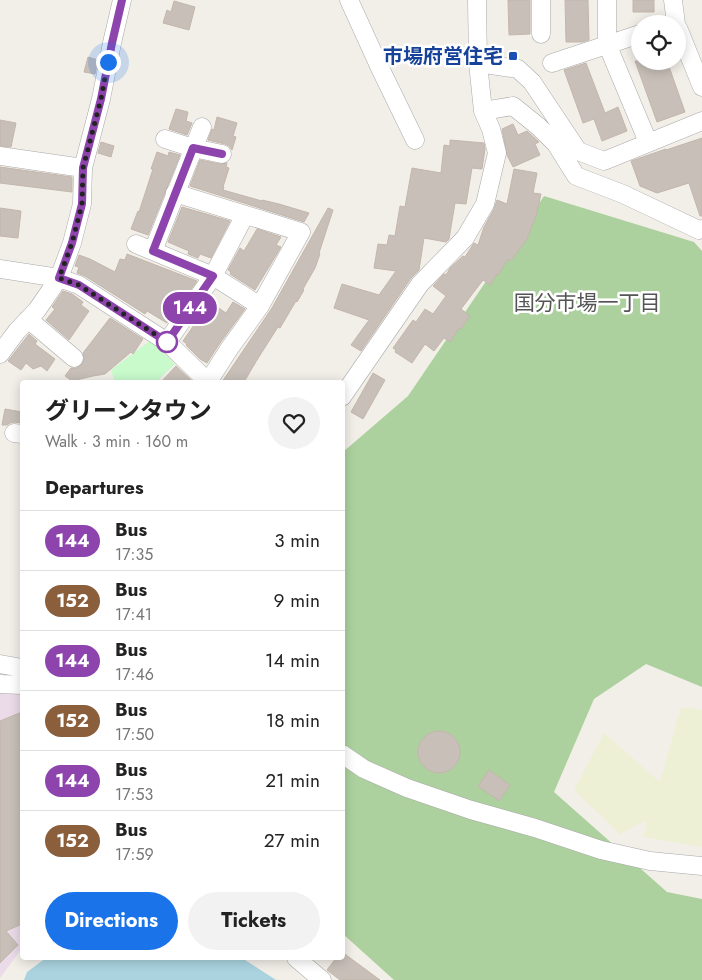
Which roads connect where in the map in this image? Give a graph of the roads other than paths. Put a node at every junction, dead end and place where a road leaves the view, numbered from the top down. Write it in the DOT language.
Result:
graph roads {
  1 [pos="122,0"];
  2 [pos="349,0"];
  3 [pos="477,0"];
  4 [pos="542,0"];
  5 [pos="607,0"];
  6 [pos="673,0"];
  7 [pos="674,15"];
  8 [pos="541,34"];
  9 [pos="631,37"];
  10 [pos="607,44"];
  11 [pos="686,50"];
  12 [pos="478,63"];
  13 [pos="552,63"];
  14 [pos="702,87"];
  15 [pos="483,111"];
  16 [pos="702,121"];
  17 [pos="202,127"];
  18 [pos="165,139"];
  19 [pos="414,140"];
  20 [pos="648,142"];
  21 [pos="193,148"];
  22 [pos="222,154"];
  23 [pos="0,156"];
  24 [pos="83,168"];
  25 [pos="176,193"];
  26 [pos="245,215"];
  27 [pos="702,229"];
  28 [pos="136,244"];
  29 [pos="153,251"];
  30 [pos="0,269"];
  31 [pos="213,276"];
  32 [pos="59,278"];
  33 [pos="260,306"];
  34 [pos="28,319"];
  35 [pos="167,342"];
  36 [pos="0,354"];
  37 [pos="74,358"];
  38 [pos="206,380"];
  39 [pos="209,380"];
  40 [pos="345,393"];
  41 [pos="0,664"];
  42 [pos="20,668"];
  43 [pos="0,684"];
  44 [pos="20,686"];
  45 [pos="345,756"];
  46 [pos="702,866"];
  47 [pos="298,960"];
  48 [pos="322,980"];
  1 -- 24 [label="street"];
  2 -- 19 [label="street"];
  3 -- 12 [label="street"];
  4 -- 8 [label="street"];
  5 -- 10 [label="street"];
  6 -- 7 [label="street"];
  9 -- 10 [label="street"];
  10 -- 13 [label="street"];
  10 -- 20 [label="street"];
  11 -- 14 [label="street"];
  12 -- 15 [label="street"];
  12 -- 20 [label="street"];
  15 -- 27 [label="street"];
  15 -- 40 [label="street"];
  16 -- 20 [label="street"];
  17 -- 21 [label="street"];
  18 -- 21 [label="street"];
  21 -- 22 [label="street"];
  21 -- 25 [label="street"];
  23 -- 24 [label="street"];
  24 -- 32 [label="street"];
  25 -- 26 [label="street"];
  25 -- 29 [label="street"];
  26 -- 31 [label="street"];
  26 -- 33 [label="street"];
  28 -- 29 [label="street"];
  29 -- 31 [label="street"];
  30 -- 32 [label="street"];
  31 -- 33 [label="street"];
  31 -- 35 [label="street"];
  32 -- 34 [label="street"];
  32 -- 35 [label="street"];
  33 -- 39 [label="street"];
  34 -- 36 [label="street"];
  34 -- 37 [label="street"];
  35 -- 38 [label="street"];
  41 -- 42 [label="street"];
  43 -- 44 [label="street"];
  45 -- 46 [label="street"];
  47 -- 48 [label="street"];
}
